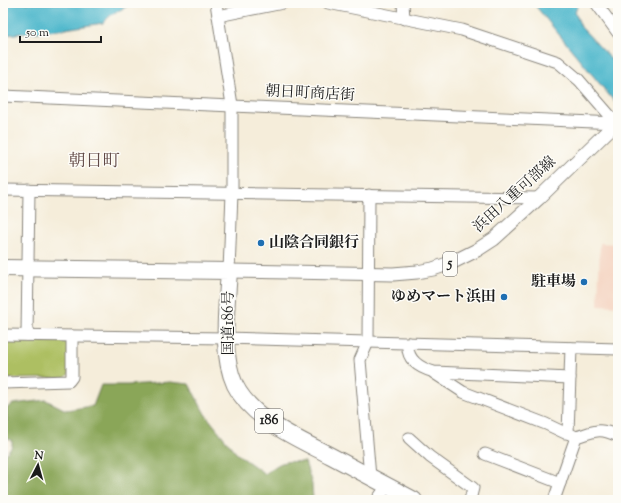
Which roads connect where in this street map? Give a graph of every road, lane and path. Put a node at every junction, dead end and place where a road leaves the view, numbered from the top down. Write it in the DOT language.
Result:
graph roads {
  1 [pos="216,3"];
  2 [pos="283,3"];
  3 [pos="328,3"];
  4 [pos="403,3"];
  5 [pos="596,3"];
  6 [pos="358,6"];
  7 [pos="218,16"];
  8 [pos="404,18"];
  9 [pos="618,33"];
  10 [pos="3,96"];
  11 [pos="232,105"];
  12 [pos="617,123"];
  13 [pos="3,190"];
  14 [pos="29,190"];
  15 [pos="232,193"];
  16 [pos="369,195"];
  17 [pos="539,198"];
  18 [pos="3,268"];
  19 [pos="28,268"];
  20 [pos="229,270"];
  21 [pos="368,274"];
  22 [pos="3,335"];
  23 [pos="27,335"];
  24 [pos="72,336"];
  25 [pos="226,338"];
  26 [pos="368,342"];
  27 [pos="408,343"];
  28 [pos="572,348"];
  29 [pos="618,349"];
  30 [pos="434,372"];
  31 [pos="570,378"];
  32 [pos="3,382"];
  33 [pos="572,435"];
  34 [pos="618,436"];
  35 [pos="409,438"];
  36 [pos="485,454"];
  37 [pos="370,477"];
  38 [pos="560,483"];
  39 [pos="387,486"];
  40 [pos="377,500"];
  41 [pos="414,500"];
  42 [pos="470,500"];
  43 [pos="554,500"];
  1 -- 7 [label="street"];
  2 -- 7 [label="street"];
  3 -- 6 [label="street"];
  4 -- 8 [label="street"];
  5 -- 9 [label="street"];
  6 -- 8 [label="street"];
  7 -- 11 [label="street"];
  8 -- 12 [label="street"];
  10 -- 11 [label="street, 朝日町商店街"];
  11 -- 12 [label="street, 朝日町商店街"];
  11 -- 15 [label="street"];
  12 -- 17 [label="main road, 浜田八重可部線 / 5"];
  13 -- 14 [label="street"];
  14 -- 15 [label="street"];
  14 -- 19 [label="street"];
  15 -- 16 [label="street"];
  15 -- 20 [label="street"];
  16 -- 17 [label="street"];
  16 -- 21 [label="street"];
  17 -- 21 [label="main road, 浜田八重可部線 / 5"];
  18 -- 19 [label="highway, 国道186号"];
  19 -- 20 [label="highway, 国道186号"];
  19 -- 23 [label="street"];
  20 -- 21 [label="main road, 浜田八重可部線 / 5"];
  20 -- 25 [label="highway, 国道186号 / 186"];
  21 -- 26 [label="street"];
  22 -- 23 [label="street"];
  23 -- 24 [label="street"];
  24 -- 25 [label="street"];
  24 -- 32 [label="street"];
  25 -- 26 [label="street"];
  25 -- 37 [label="highway, 国道186号 / 186"];
  26 -- 27 [label="street"];
  26 -- 37 [label="street"];
  27 -- 28 [label="street"];
  27 -- 30 [label="street"];
  28 -- 29 [label="street"];
  28 -- 31 [label="street"];
  30 -- 31 [label="street"];
  30 -- 33 [label="street"];
  31 -- 33 [label="street"];
  33 -- 34 [label="street"];
  33 -- 38 [label="street"];
  35 -- 42 [label="street"];
  36 -- 38 [label="street"];
  37 -- 39 [label="highway, 国道186号 / 186"];
  38 -- 43 [label="street"];
  39 -- 40 [label="street"];
  39 -- 41 [label="highway, 国道186号 / 186"];
}
